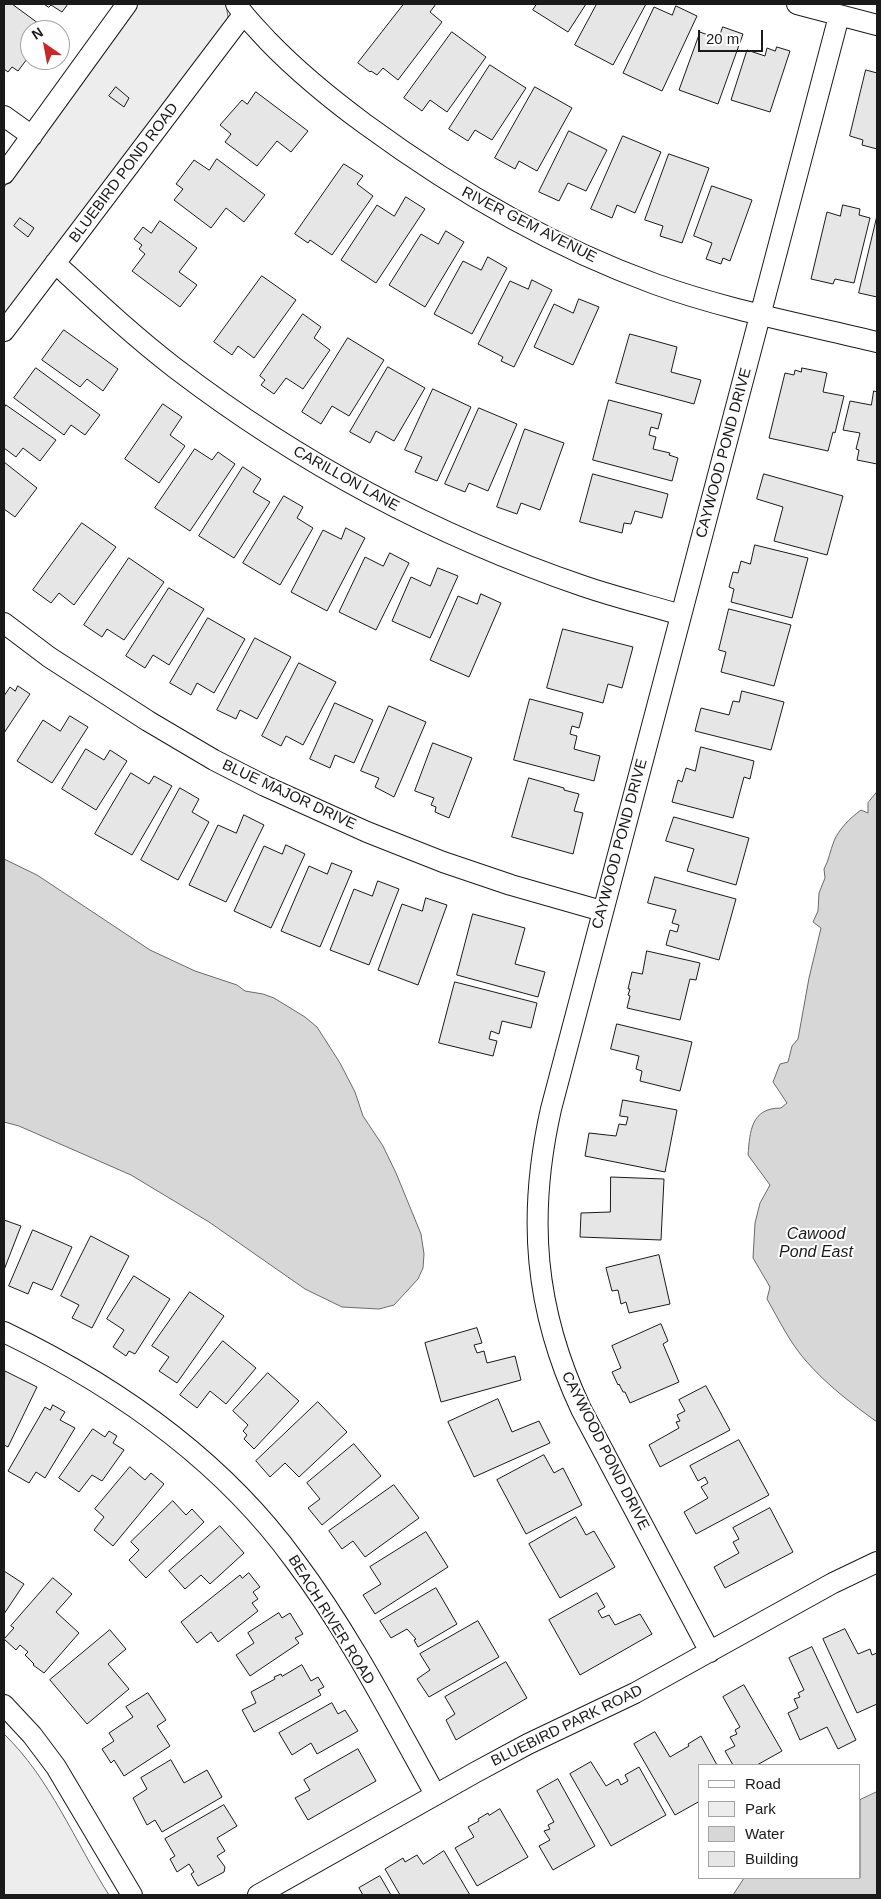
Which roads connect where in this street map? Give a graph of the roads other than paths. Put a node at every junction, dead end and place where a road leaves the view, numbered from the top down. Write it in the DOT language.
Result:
graph roads {
  1 [pos="127,4"];
  2 [pos="797,4"];
  3 [pos="240,9"];
  4 [pos="839,16"];
  5 [pos="877,25"];
  6 [pos="4,116"];
  7 [pos="32,136"];
  8 [pos="4,174"];
  9 [pos="55,263"];
  10 [pos="761,314"];
  11 [pos="4,331"];
  12 [pos="877,342"];
  13 [pos="681,615"];
  14 [pos="4,623"];
  15 [pos="602,912"];
  16 [pos="4,1332"];
  17 [pos="877,1562"];
  18 [pos="710,1652"];
  19 [pos="4,1705"];
  20 [pos="436,1794"];
  21 [pos="132,1895"];
  22 [pos="258,1895"];
  1 -- 7 [label="street"];
  2 -- 4 [label="street"];
  3 -- 9 [label="street, BLUEBIRD POND ROAD"];
  3 -- 10 [label="street, RIVER GEM AVENUE"];
  4 -- 5 [label="street"];
  4 -- 10 [label="street, CAYWOOD POND DRIVE"];
  6 -- 7 [label="street"];
  7 -- 8 [label="street"];
  9 -- 11 [label="street, BLUEBIRD POND ROAD"];
  9 -- 13 [label="street, CARILLON LANE"];
  10 -- 12 [label="street, RIVER GEM AVENUE"];
  10 -- 13 [label="street, CAYWOOD POND DRIVE"];
  13 -- 15 [label="street, CAYWOOD POND DRIVE"];
  14 -- 15 [label="street, BLUE MAJOR DRIVE"];
  15 -- 18 [label="street, CAYWOOD POND DRIVE"];
  16 -- 20 [label="street, BEACH RIVER ROAD"];
  17 -- 18 [label="street, BLUEBIRD PARK ROAD"];
  18 -- 20 [label="street, BLUEBIRD PARK ROAD"];
  19 -- 21 [label="street"];
  20 -- 22 [label="street, BLUEBIRD PARK ROAD"];
}
